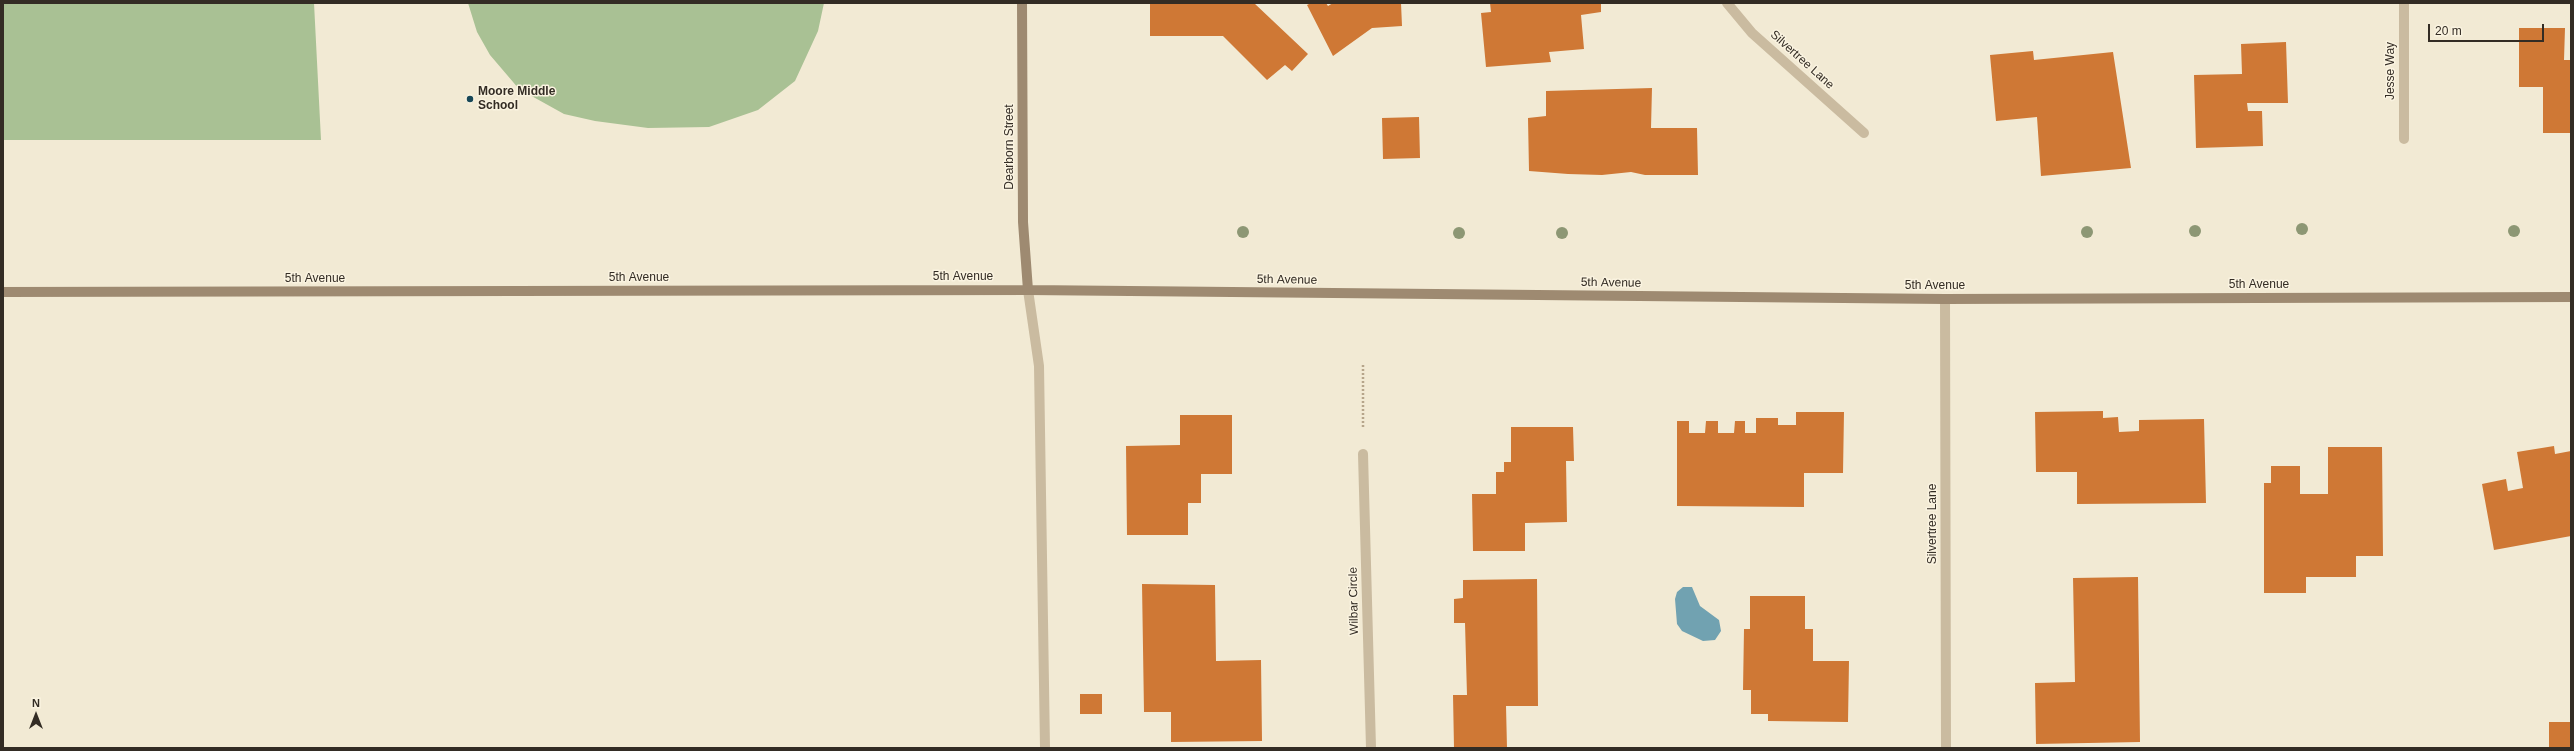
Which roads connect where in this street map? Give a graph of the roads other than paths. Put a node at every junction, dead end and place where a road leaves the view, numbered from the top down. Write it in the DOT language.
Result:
graph roads {
  1 [pos="1022,3"];
  2 [pos="1727,3"];
  3 [pos="2404,3"];
  4 [pos="1864,133"];
  5 [pos="2404,139"];
  6 [pos="1028,290"];
  7 [pos="3,292"];
  8 [pos="2571,297"];
  9 [pos="1946,299"];
  10 [pos="1363,454"];
  11 [pos="1045,748"];
  12 [pos="1371,748"];
  13 [pos="1946,748"];
  1 -- 6 [label="main road, Dearborn Street"];
  2 -- 4 [label="street, Silvertree Lane"];
  3 -- 5 [label="street, Jesse Way"];
  6 -- 7 [label="main road, 5th Avenue"];
  6 -- 9 [label="main road, 5th Avenue"];
  6 -- 11 [label="street"];
  8 -- 9 [label="main road, 5th Avenue"];
  9 -- 13 [label="street, Silvertree Lane"];
  10 -- 12 [label="street, Wilbar Circle"];
}
